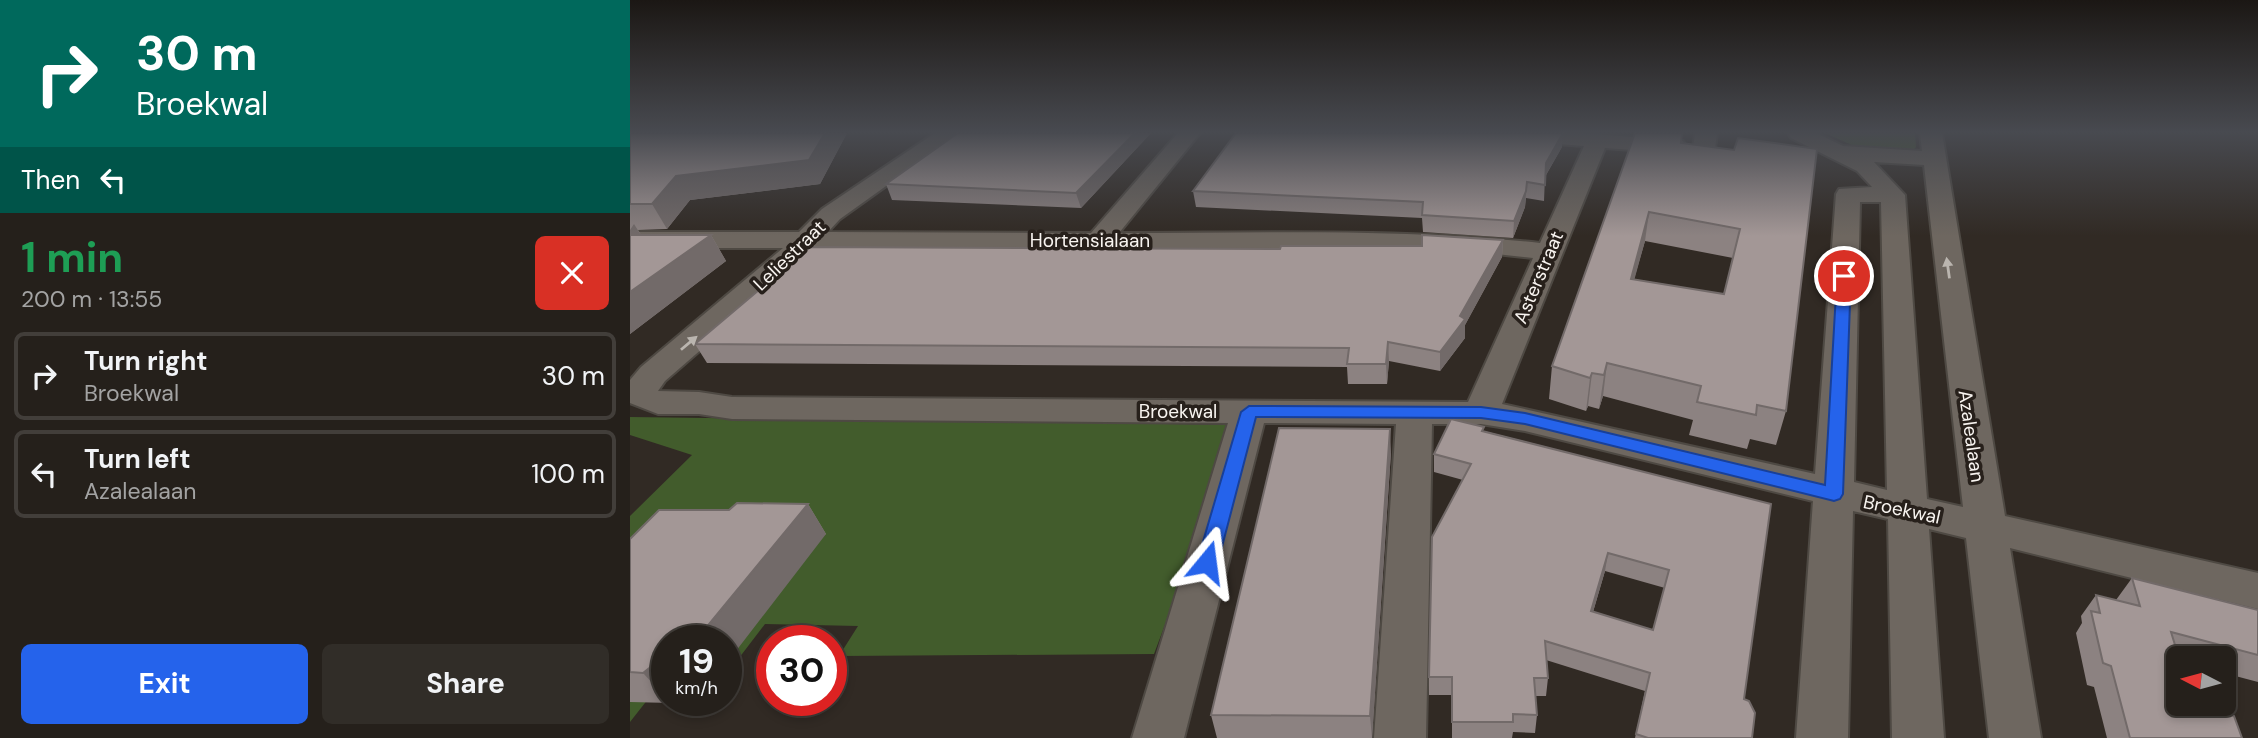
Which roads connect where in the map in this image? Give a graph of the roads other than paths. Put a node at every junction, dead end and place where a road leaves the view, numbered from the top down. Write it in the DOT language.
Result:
graph roads {
  1 [pos="899,167"];
  2 [pos="1160,167"];
  3 [pos="1586,167"];
  4 [pos="1866,167"];
  5 [pos="1935,167"];
  6 [pos="1893,195"];
  7 [pos="630,240"];
  8 [pos="806,240"];
  9 [pos="1099,240"];
  10 [pos="1549,252"];
  11 [pos="635,391"];
  12 [pos="1249,412"];
  13 [pos="1415,412"];
  14 [pos="1481,413"];
  15 [pos="1834,494"];
  16 [pos="1909,512"];
  17 [pos="1985,526"];
  18 [pos="2258,592"];
  19 [pos="1158,738"];
  20 [pos="1400,738"];
  21 [pos="1822,738"];
  22 [pos="1918,738"];
  23 [pos="2015,738"];
  1 -- 8 [label="street, Leliestraat"];
  2 -- 9 [label="street"];
  3 -- 10 [label="street, Asterstraat"];
  4 -- 6 [label="street"];
  17 -- 5 [label="street, Azalealaan, one-way"];
  6 -- 15 [label="street"];
  6 -- 16 [label="street"];
  7 -- 8 [label="street, Hortensialaan"];
  8 -- 9 [label="street, Hortensialaan"];
  11 -- 8 [label="street, Leliestraat, one-way"];
  9 -- 10 [label="street, Hortensialaan"];
  10 -- 14 [label="street, Asterstraat"];
  11 -- 12 [label="street, Broekwal"];
  12 -- 13 [label="street, Broekwal"];
  12 -- 19 [label="street"];
  13 -- 14 [label="street, Broekwal"];
  13 -- 20 [label="street"];
  14 -- 15 [label="street, Broekwal"];
  15 -- 16 [label="street, Broekwal"];
  15 -- 21 [label="street"];
  16 -- 17 [label="street, Broekwal"];
  16 -- 22 [label="street"];
  17 -- 18 [label="street, Broekwal"];
  17 -- 23 [label="street, Azalealaan"];
}
